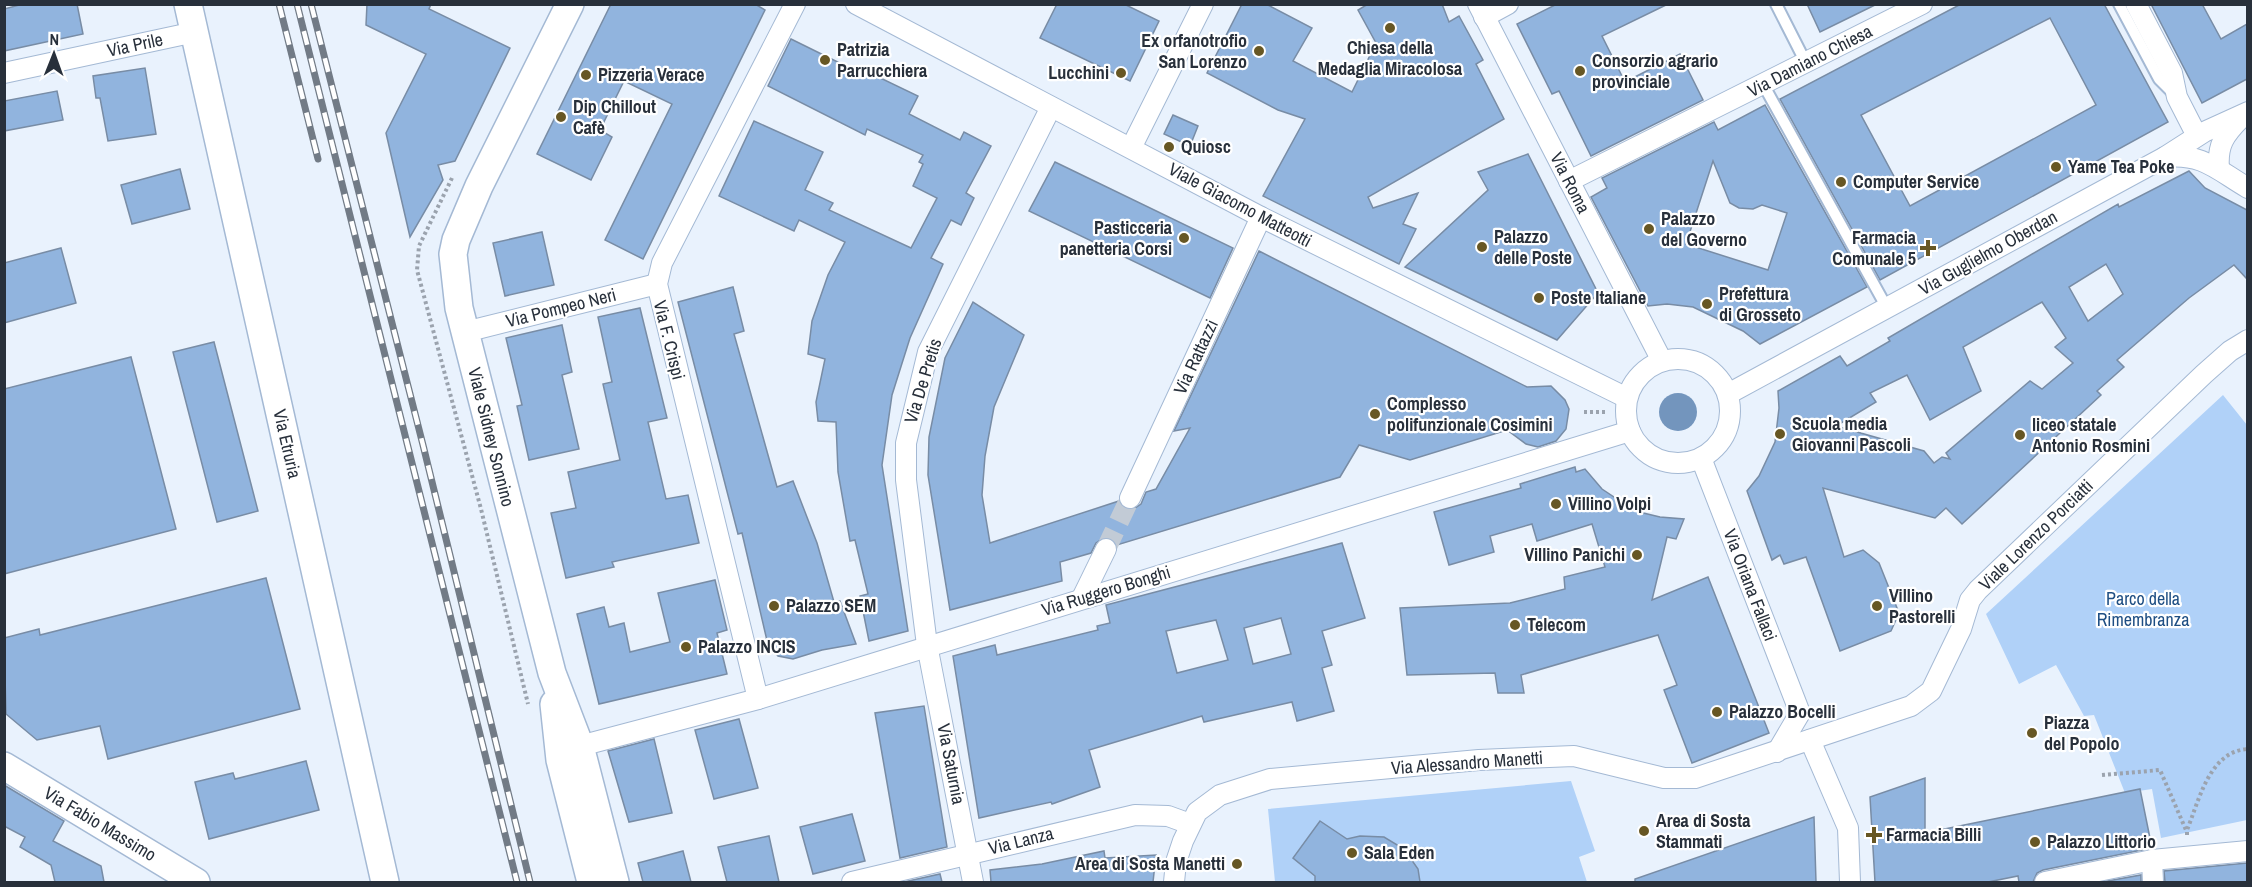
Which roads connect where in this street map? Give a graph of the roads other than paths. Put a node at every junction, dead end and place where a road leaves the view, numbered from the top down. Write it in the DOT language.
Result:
graph roads {
  1 [pos="188,4"];
  2 [pos="570,4"];
  3 [pos="795,4"];
  4 [pos="856,4"];
  5 [pos="1203,4"];
  6 [pos="1508,4"];
  7 [pos="1776,4"];
  8 [pos="1922,4"];
  9 [pos="2119,4"];
  10 [pos="2136,4"];
  11 [pos="1481,11"];
  12 [pos="2141,30"];
  13 [pos="195,32"];
  14 [pos="1806,63"];
  15 [pos="4,73"];
  16 [pos="1763,84"];
  17 [pos="1051,107"];
  18 [pos="2247,112"];
  19 [pos="2198,136"];
  20 [pos="1131,148"];
  21 [pos="2165,157"];
  22 [pos="2219,169"];
  23 [pos="1569,181"];
  24 [pos="2247,188"];
  25 [pos="1261,217"];
  26 [pos="657,284"];
  27 [pos="1887,308"];
  28 [pos="465,332"];
  29 [pos="2247,340"];
  30 [pos="1662,361"];
  31 [pos="1728,394"];
  32 [pos="1627,398"];
  33 [pos="1630,431"];
  34 [pos="1701,458"];
  35 [pos="1130,498"];
  36 [pos="1106,549"];
  37 [pos="1082,598"];
  38 [pos="927,645"];
  39 [pos="552,673"];
  40 [pos="758,699"];
  41 [pos="1800,713"];
  42 [pos="1838,731"];
  43 [pos="1810,740"];
  44 [pos="580,746"];
  45 [pos="1777,752"];
  46 [pos="4,766"];
  47 [pos="1190,824"];
  48 [pos="2247,851"];
  49 [pos="969,854"];
  50 [pos="2151,860"];
  51 [pos="196,882"];
  52 [pos="385,882"];
  53 [pos="591,882"];
  54 [pos="615,882"];
  55 [pos="852,882"];
  56 [pos="973,882"];
  57 [pos="1174,882"];
  58 [pos="1850,882"];
  59 [pos="2045,882"];
  60 [pos="2153,882"];
  1 -- 13 [label="street, Via Etruria"];
  2 -- 28 [label="street, Viale Sidney Sonnino"];
  3 -- 26 [label="street, Via F. Crispi"];
  4 -- 17 [label="street, Viale Giacomo Matteotti"];
  5 -- 20 [label="street"];
  6 -- 11 [label="street"];
  7 -- 14 [label="lane"];
  8 -- 14 [label="street, Via Damiano Chiesa"];
  9 -- 12 [label="lane"];
  10 -- 12 [label="street"];
  11 -- 23 [label="street, Via Roma"];
  12 -- 19 [label="street"];
  13 -- 15 [label="street, Via Prile"];
  13 -- 52 [label="street, Via Etruria"];
  14 -- 16 [label="street, Via Damiano Chiesa"];
  16 -- 23 [label="street, Via Damiano Chiesa"];
  16 -- 27 [label="lane"];
  17 -- 20 [label="street, Viale Giacomo Matteotti"];
  17 -- 38 [label="street, Via De Pretis"];
  18 -- 19 [label="street, Via Guglielmo Oberdan"];
  18 -- 22 [label="street"];
  19 -- 21 [label="street, Via Guglielmo Oberdan"];
  20 -- 25 [label="street, Viale Giacomo Matteotti"];
  21 -- 22 [label="street"];
  21 -- 27 [label="street, Via Guglielmo Oberdan"];
  22 -- 24 [label="street"];
  23 -- 30 [label="street, Via Roma"];
  25 -- 32 [label="street, Viale Giacomo Matteotti"];
  25 -- 35 [label="street, Via Rattazzi"];
  26 -- 28 [label="street, Via Pompeo Neri"];
  26 -- 40 [label="street, Via F. Crispi"];
  27 -- 31 [label="street, Via Guglielmo Oberdan"];
  28 -- 39 [label="street, Viale Sidney Sonnino"];
  29 -- 42 [label="street, Viale Lorenzo Porciatti"];
  30 -- 31 [label="street"];
  30 -- 32 [label="street"];
  31 -- 34 [label="street"];
  32 -- 33 [label="street"];
  33 -- 34 [label="street"];
  33 -- 37 [label="street, Via Ruggero Bonghi"];
  34 -- 41 [label="street, Via Oriana Fallaci"];
  36 -- 37 [label="street"];
  37 -- 38 [label="street, Via Ruggero Bonghi"];
  38 -- 40 [label="street, Via Ruggero Bonghi"];
  38 -- 49 [label="street, Via Saturnia"];
  39 -- 44 [label="street, Viale Sidney Sonnino"];
  39 -- 53 [label="street"];
  40 -- 44 [label="street, Via Ruggero Bonghi"];
  41 -- 42 [label="street"];
  41 -- 45 [label="street"];
  42 -- 43 [label="street, Viale Lorenzo Porciatti"];
  43 -- 45 [label="street, Via Alessandro Manetti"];
  43 -- 58 [label="street"];
  44 -- 54 [label="street, Viale Sidney Sonnino"];
  45 -- 47 [label="street, Via Alessandro Manetti"];
  46 -- 51 [label="street, Via Fabio Massimo"];
  47 -- 49 [label="street, Via Lanza"];
  47 -- 57 [label="street, Via Alessandro Manetti"];
  48 -- 50 [label="street"];
  49 -- 55 [label="street, Via Lanza"];
  49 -- 56 [label="street, Via Saturnia"];
  50 -- 59 [label="street"];
  50 -- 60 [label="street"];
}
